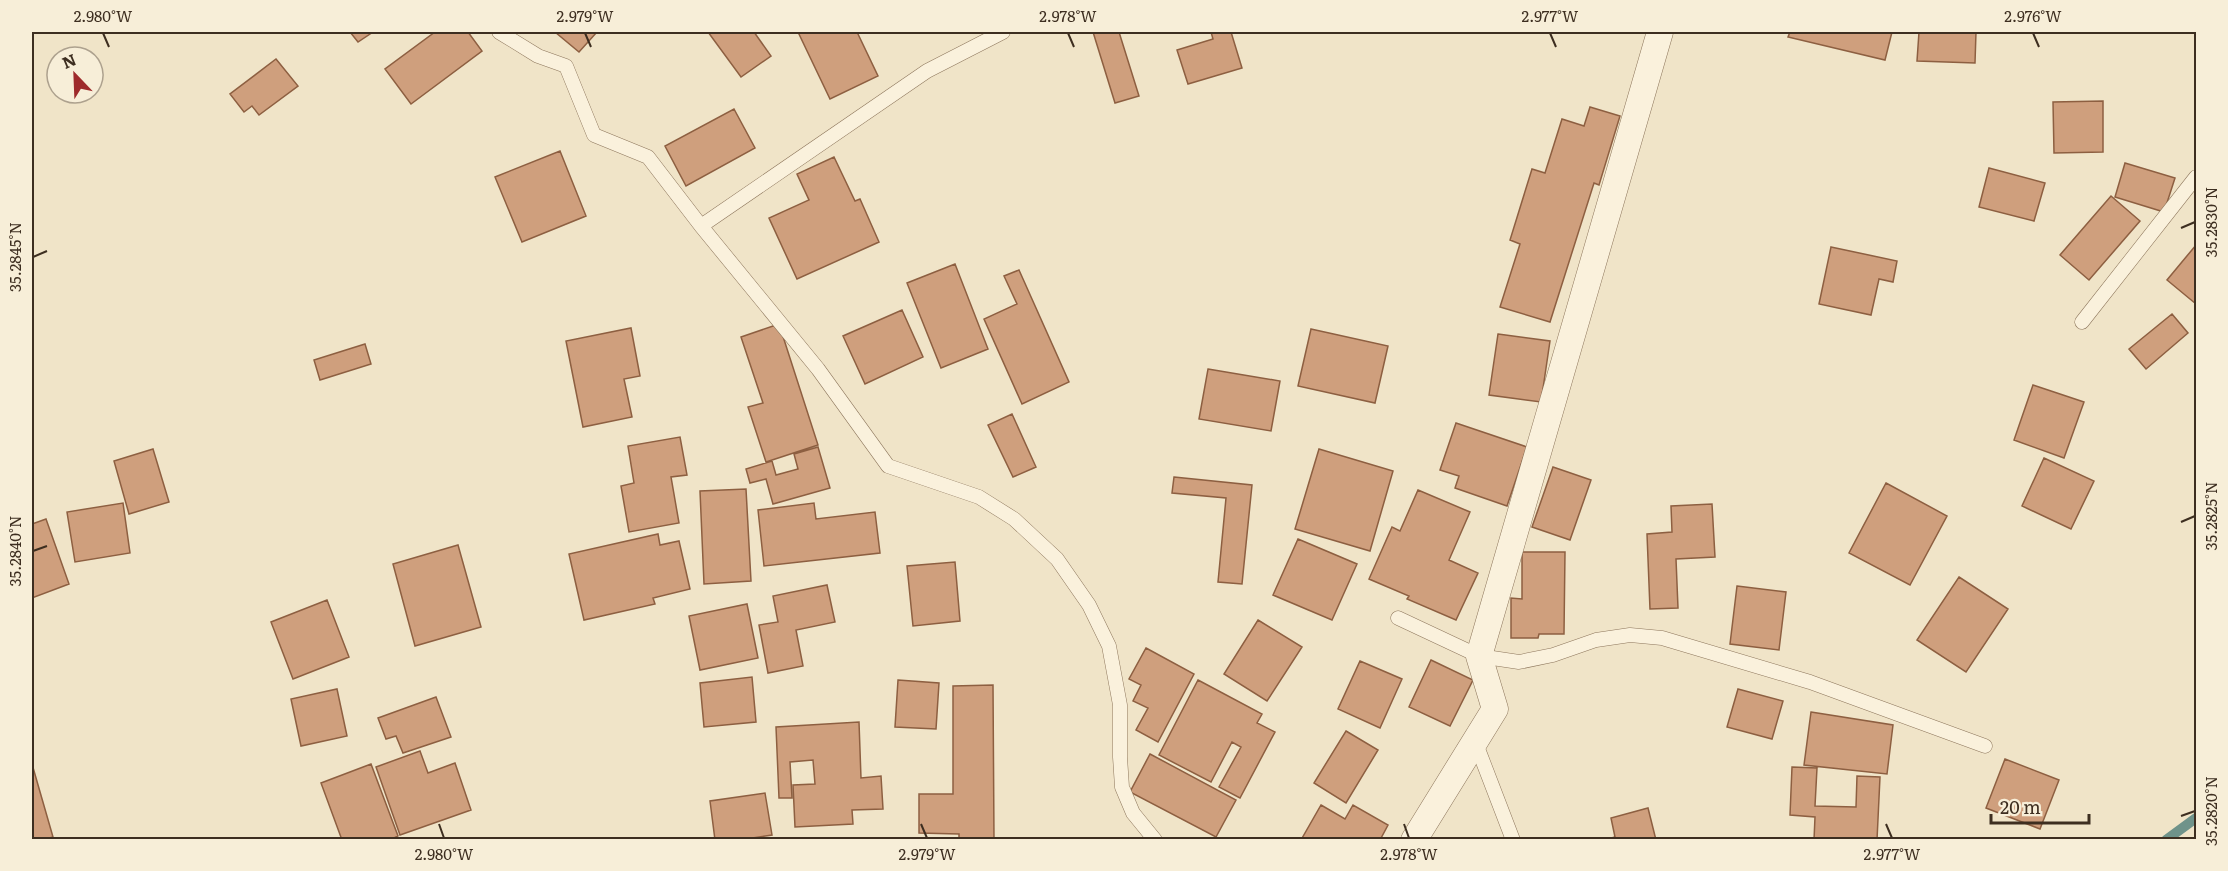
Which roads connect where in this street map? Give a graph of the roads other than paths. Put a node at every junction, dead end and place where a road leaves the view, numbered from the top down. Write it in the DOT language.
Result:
graph roads {
  1 [pos="499,32"];
  2 [pos="1004,32"];
  3 [pos="1660,32"];
  4 [pos="2196,177"];
  5 [pos="701,226"];
  6 [pos="2082,322"];
  7 [pos="1398,618"];
  8 [pos="1479,656"];
  9 [pos="1475,740"];
  10 [pos="1985,746"];
  11 [pos="1155,840"];
  12 [pos="1414,840"];
  13 [pos="1513,840"];
  1 -- 5 [label="lane"];
  2 -- 5 [label="lane"];
  3 -- 8 [label="street"];
  4 -- 6 [label="lane"];
  5 -- 11 [label="lane"];
  7 -- 8 [label="lane"];
  8 -- 9 [label="street"];
  8 -- 10 [label="lane"];
  9 -- 12 [label="street"];
  9 -- 13 [label="lane"];
}
